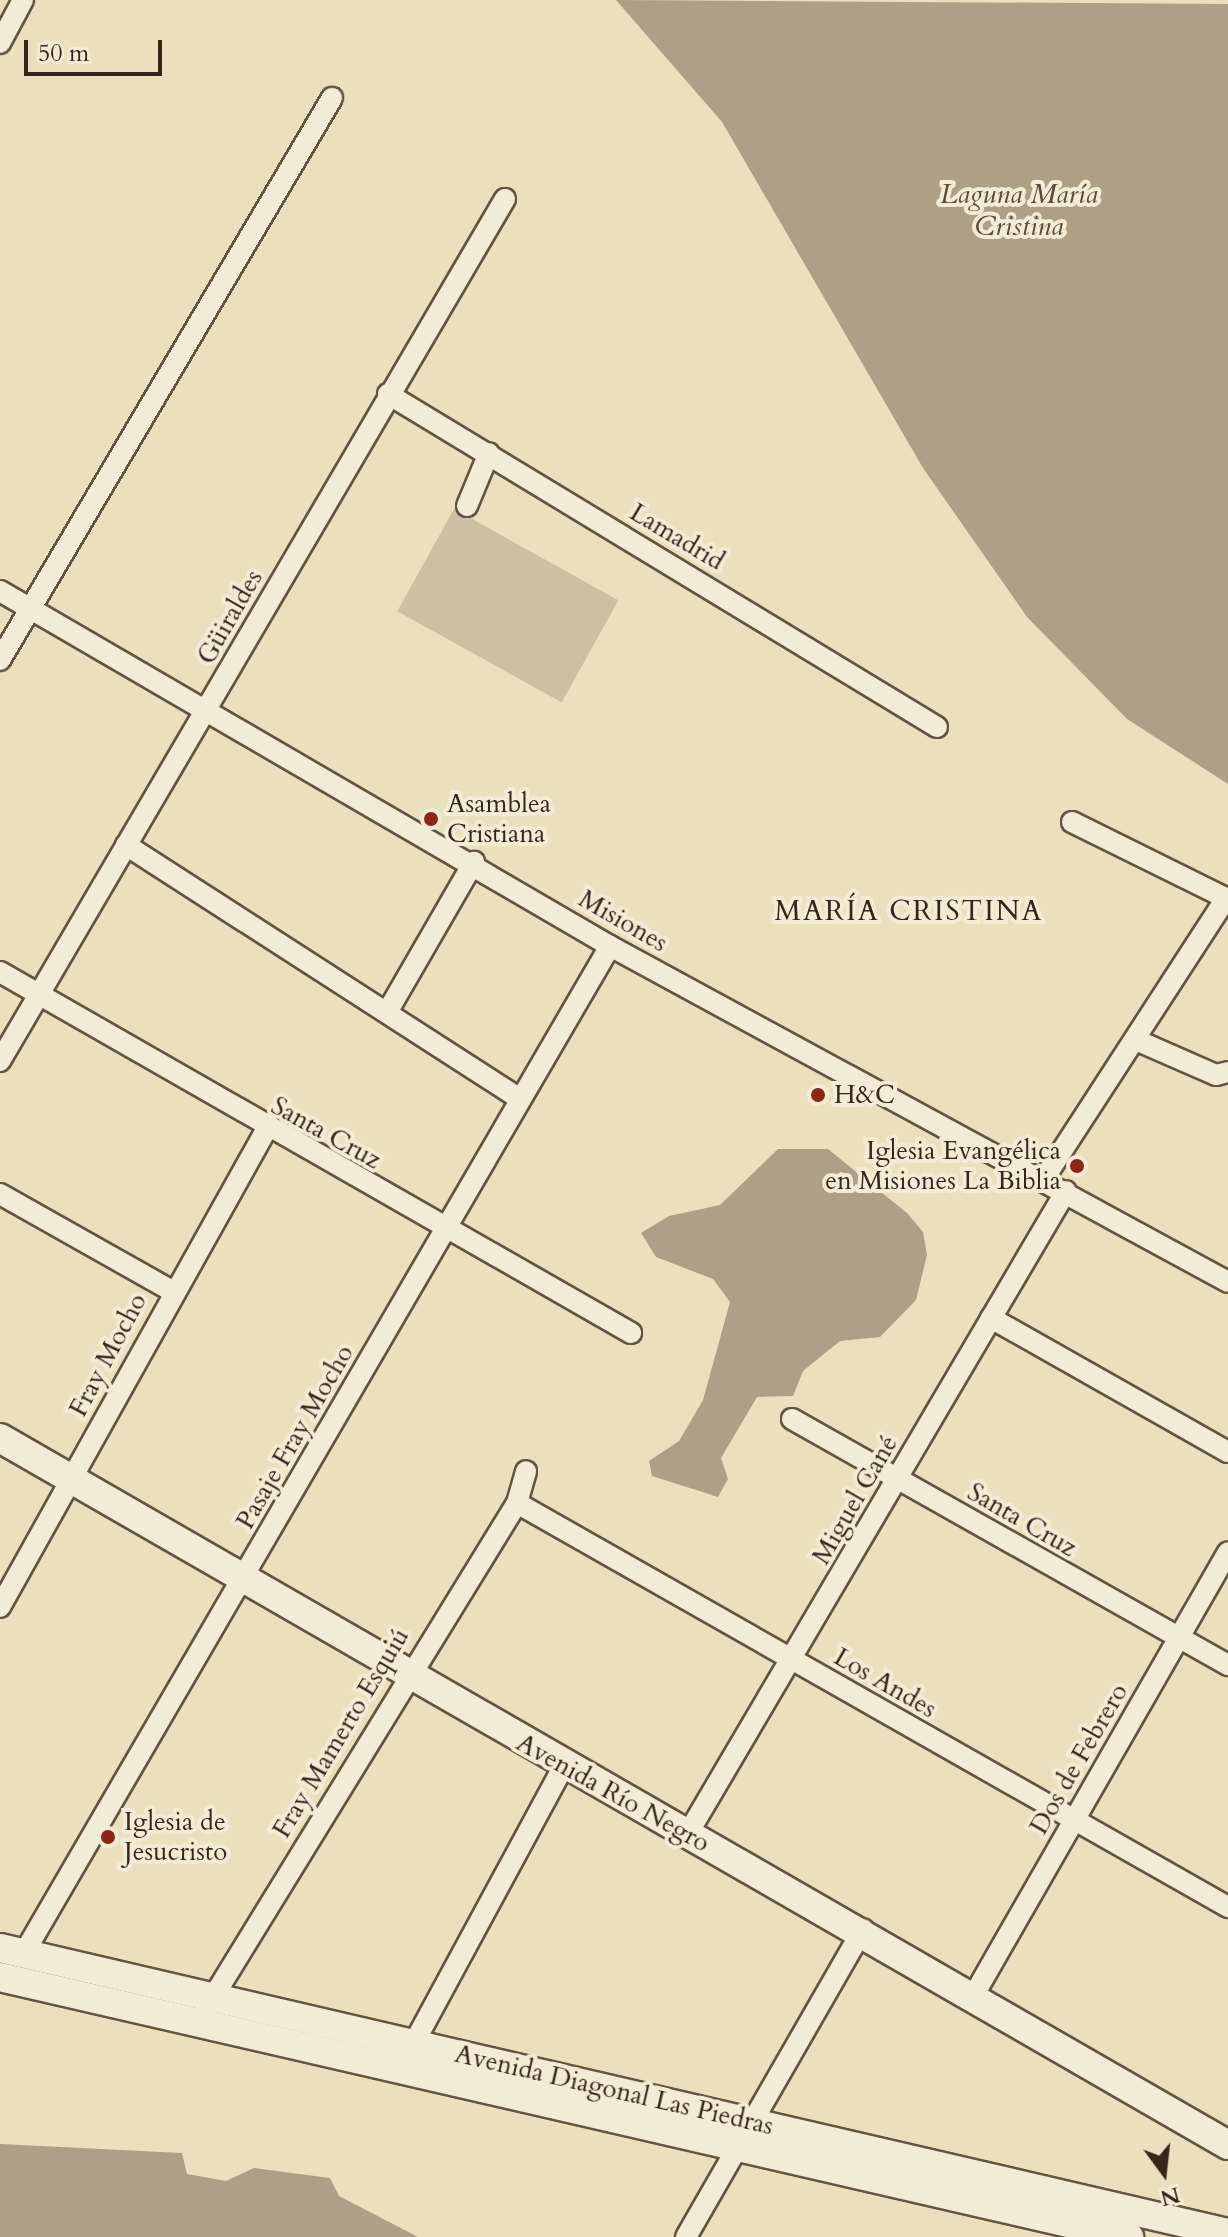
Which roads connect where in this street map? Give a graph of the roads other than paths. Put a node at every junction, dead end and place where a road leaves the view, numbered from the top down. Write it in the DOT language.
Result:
graph roads {
  1 [pos="23,0"];
  2 [pos="0,43"];
  3 [pos="332,98"];
  4 [pos="505,199"];
  5 [pos="388,394"];
  6 [pos="489,453"];
  7 [pos="467,506"];
  8 [pos="0,591"];
  9 [pos="29,607"];
  10 [pos="0,660"];
  11 [pos="208,707"];
  12 [pos="937,727"];
  13 [pos="1072,822"];
  14 [pos="126,845"];
  15 [pos="474,862"];
  16 [pos="1227,899"];
  17 [pos="610,946"];
  18 [pos="0,972"];
  19 [pos="39,995"];
  20 [pos="389,1009"];
  21 [pos="1136,1040"];
  22 [pos="0,1061"];
  23 [pos="1228,1072"];
  24 [pos="520,1099"];
  25 [pos="266,1130"];
  26 [pos="1045,1177"];
  27 [pos="1066,1191"];
  28 [pos="0,1194"];
  29 [pos="445,1227"];
  30 [pos="1228,1282"];
  31 [pos="172,1291"];
  32 [pos="991,1318"];
  33 [pos="631,1333"];
  34 [pos="792,1419"];
  35 [pos="0,1438"];
  36 [pos="1228,1452"];
  37 [pos="526,1471"];
  38 [pos="72,1476"];
  39 [pos="897,1479"];
  40 [pos="517,1503"];
  41 [pos="1228,1552"];
  42 [pos="243,1580"];
  43 [pos="0,1607"];
  44 [pos="1178,1639"];
  45 [pos="793,1660"];
  46 [pos="1228,1665"];
  47 [pos="406,1673"];
  48 [pos="564,1766"];
  49 [pos="1073,1821"];
  50 [pos="687,1835"];
  51 [pos="1228,1907"];
  52 [pos="863,1929"];
  53 [pos="12,1950"];
  54 [pos="0,1977"];
  55 [pos="975,1993"];
  56 [pos="205,2010"];
  57 [pos="407,2055"];
  58 [pos="746,2135"];
  59 [pos="1228,2145"];
  60 [pos="1069,2219"];
  61 [pos="1228,2233"];
  62 [pos="686,2237"];
  63 [pos="1129,2237"];
  1 -- 2 [label="street"];
  3 -- 9 [label="street"];
  4 -- 5 [label="street, Güiraldes"];
  5 -- 6 [label="street, Lamadrid"];
  5 -- 11 [label="street, Güiraldes"];
  6 -- 7 [label="street"];
  6 -- 12 [label="street, Lamadrid"];
  8 -- 9 [label="street, Misiones"];
  9 -- 10 [label="street"];
  9 -- 11 [label="street, Misiones"];
  11 -- 14 [label="street, Güiraldes"];
  11 -- 15 [label="street, Misiones"];
  13 -- 16 [label="street"];
  14 -- 19 [label="street, Güiraldes"];
  14 -- 20 [label="street"];
  15 -- 17 [label="street, Misiones"];
  15 -- 20 [label="street"];
  16 -- 21 [label="street"];
  17 -- 24 [label="street, Pasaje Fray Mocho"];
  17 -- 26 [label="street, Misiones"];
  18 -- 19 [label="street, Santa Cruz"];
  19 -- 22 [label="street, Güiraldes"];
  19 -- 25 [label="street, Santa Cruz"];
  20 -- 24 [label="street"];
  21 -- 23 [label="street"];
  21 -- 26 [label="street"];
  24 -- 29 [label="street, Pasaje Fray Mocho"];
  25 -- 29 [label="street, Santa Cruz"];
  25 -- 31 [label="street, Fray Mocho"];
  26 -- 27 [label="street, Misiones"];
  27 -- 30 [label="street, Misiones"];
  27 -- 32 [label="street, Miguel Cané"];
  28 -- 31 [label="street"];
  29 -- 33 [label="street, Santa Cruz"];
  29 -- 42 [label="street, Pasaje Fray Mocho"];
  31 -- 38 [label="street, Fray Mocho"];
  32 -- 36 [label="street"];
  32 -- 39 [label="street, Miguel Cané"];
  34 -- 39 [label="street, Santa Cruz"];
  35 -- 38 [label="street, Avenida Río Negro"];
  37 -- 40 [label="street, Fray Mamerto Esquiú"];
  38 -- 42 [label="street, Avenida Río Negro"];
  38 -- 43 [label="street, Fray Mocho"];
  39 -- 44 [label="street, Santa Cruz"];
  39 -- 45 [label="street, Miguel Cané"];
  40 -- 45 [label="street, Los Andes"];
  40 -- 47 [label="street, Fray Mamerto Esquiú"];
  41 -- 44 [label="street, Dos de Febrero"];
  42 -- 47 [label="street, Avenida Río Negro"];
  42 -- 53 [label="street, Pasaje Fray Mocho"];
  44 -- 46 [label="street, Santa Cruz"];
  44 -- 49 [label="street, Dos de Febrero"];
  45 -- 49 [label="street, Los Andes"];
  45 -- 50 [label="street, Miguel Cané"];
  47 -- 48 [label="street, Avenida Río Negro"];
  47 -- 56 [label="street, Fray Mamerto Esquiú"];
  48 -- 50 [label="street, Avenida Río Negro"];
  48 -- 57 [label="street"];
  49 -- 51 [label="street, Los Andes"];
  49 -- 55 [label="street, Dos de Febrero"];
  50 -- 52 [label="street, Avenida Río Negro"];
  52 -- 55 [label="street, Avenida Río Negro"];
  52 -- 58 [label="street"];
  53 -- 56 [label="street, Avenida Diagonal Las Piedras"];
  54 -- 56 [label="street, Avenida Diagonal Las Piedras"];
  55 -- 59 [label="street, Avenida Río Negro"];
  56 -- 57 [label="street, Avenida Diagonal Las Piedras"];
  57 -- 58 [label="street, Avenida Diagonal Las Piedras"];
  58 -- 60 [label="street, Avenida Diagonal Las Piedras"];
  58 -- 62 [label="street"];
  60 -- 61 [label="street, Avenida Diagonal Las Piedras"];
  60 -- 63 [label="street, Avenida Diagonal Las Piedras"];
}
